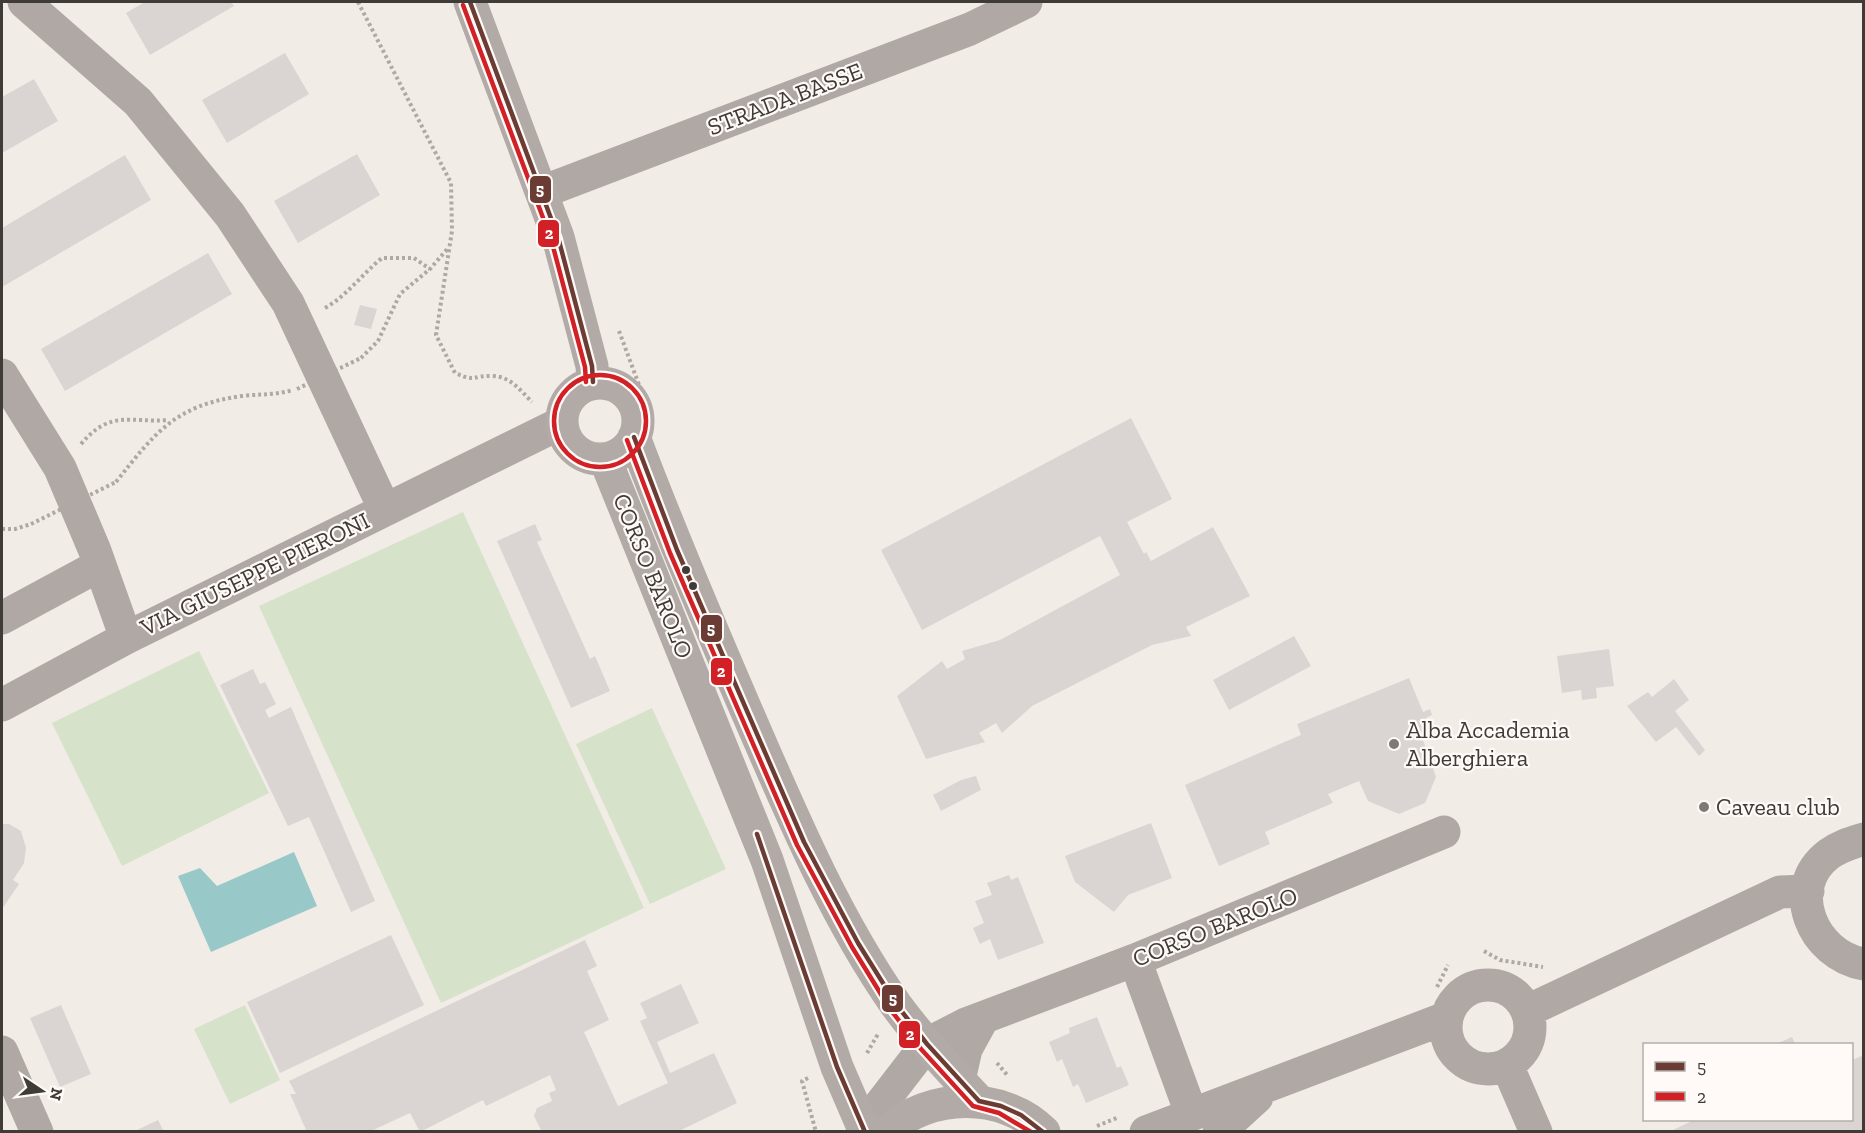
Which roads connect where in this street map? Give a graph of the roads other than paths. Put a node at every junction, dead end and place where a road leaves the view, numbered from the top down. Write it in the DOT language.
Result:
graph roads {
  1 [pos="470,2"];
  2 [pos="1026,2"];
  3 [pos="41,6"];
  4 [pos="542,192"];
  5 [pos="2,375"];
  6 [pos="593,382"];
  7 [pos="555,426"];
  8 [pos="634,437"];
  9 [pos="605,459"];
  10 [pos="385,510"];
  11 [pos="100,565"];
  12 [pos="2,618"];
  13 [pos="126,638"];
  14 [pos="2,705"];
  15 [pos="1444,831"];
  16 [pos="1863,839"];
  17 [pos="1808,891"];
  18 [pos="1135,960"];
  19 [pos="1863,964"];
  20 [pos="1527,1011"];
  21 [pos="983,1018"];
  22 [pos="1446,1018"];
  23 [pos="927,1044"];
  24 [pos="2,1052"];
  25 [pos="1507,1065"];
  26 [pos="1273,1084"];
  27 [pos="969,1090"];
  28 [pos="1191,1113"];
  29 [pos="872,1130"];
  30 [pos="37,1131"];
  31 [pos="1044,1131"];
  32 [pos="1146,1131"];
  33 [pos="1219,1131"];
  34 [pos="1536,1131"];
  1 -- 4 [label="main road"];
  2 -- 4 [label="street, STRADA BASSE"];
  3 -- 10 [label="street, VIA GIUSEPPE PIERONI"];
  4 -- 6 [label="main road"];
  5 -- 11 [label="street, VIA GIUSEPPE PIERONI"];
  6 -- 7 [label="main road"];
  6 -- 8 [label="main road"];
  7 -- 9 [label="main road"];
  7 -- 10 [label="street, VIA GIUSEPPE PIERONI"];
  8 -- 9 [label="main road"];
  8 -- 23 [label="main road, CORSO BAROLO"];
  9 -- 29 [label="main road, CORSO BAROLO"];
  10 -- 13 [label="street, VIA GIUSEPPE PIERONI"];
  11 -- 12 [label="street"];
  11 -- 13 [label="street, VIA GIUSEPPE PIERONI"];
  13 -- 14 [label="street, VIA GIUSEPPE PIERONI"];
  15 -- 18 [label="street, CORSO BAROLO"];
  16 -- 17 [label="street"];
  17 -- 19 [label="street"];
  17 -- 20 [label="street"];
  18 -- 21 [label="street, CORSO BAROLO"];
  18 -- 28 [label="street"];
  20 -- 22 [label="street"];
  20 -- 25 [label="street"];
  21 -- 23 [label="street, CORSO BAROLO"];
  21 -- 27 [label="street"];
  22 -- 25 [label="street"];
  22 -- 26 [label="street"];
  23 -- 27 [label="main road, CORSO BAROLO"];
  23 -- 29 [label="street"];
  24 -- 30 [label="street"];
  25 -- 34 [label="street"];
  26 -- 28 [label="street"];
  26 -- 33 [label="street"];
  27 -- 29 [label="main road"];
  27 -- 31 [label="main road"];
  28 -- 32 [label="street"];
}
